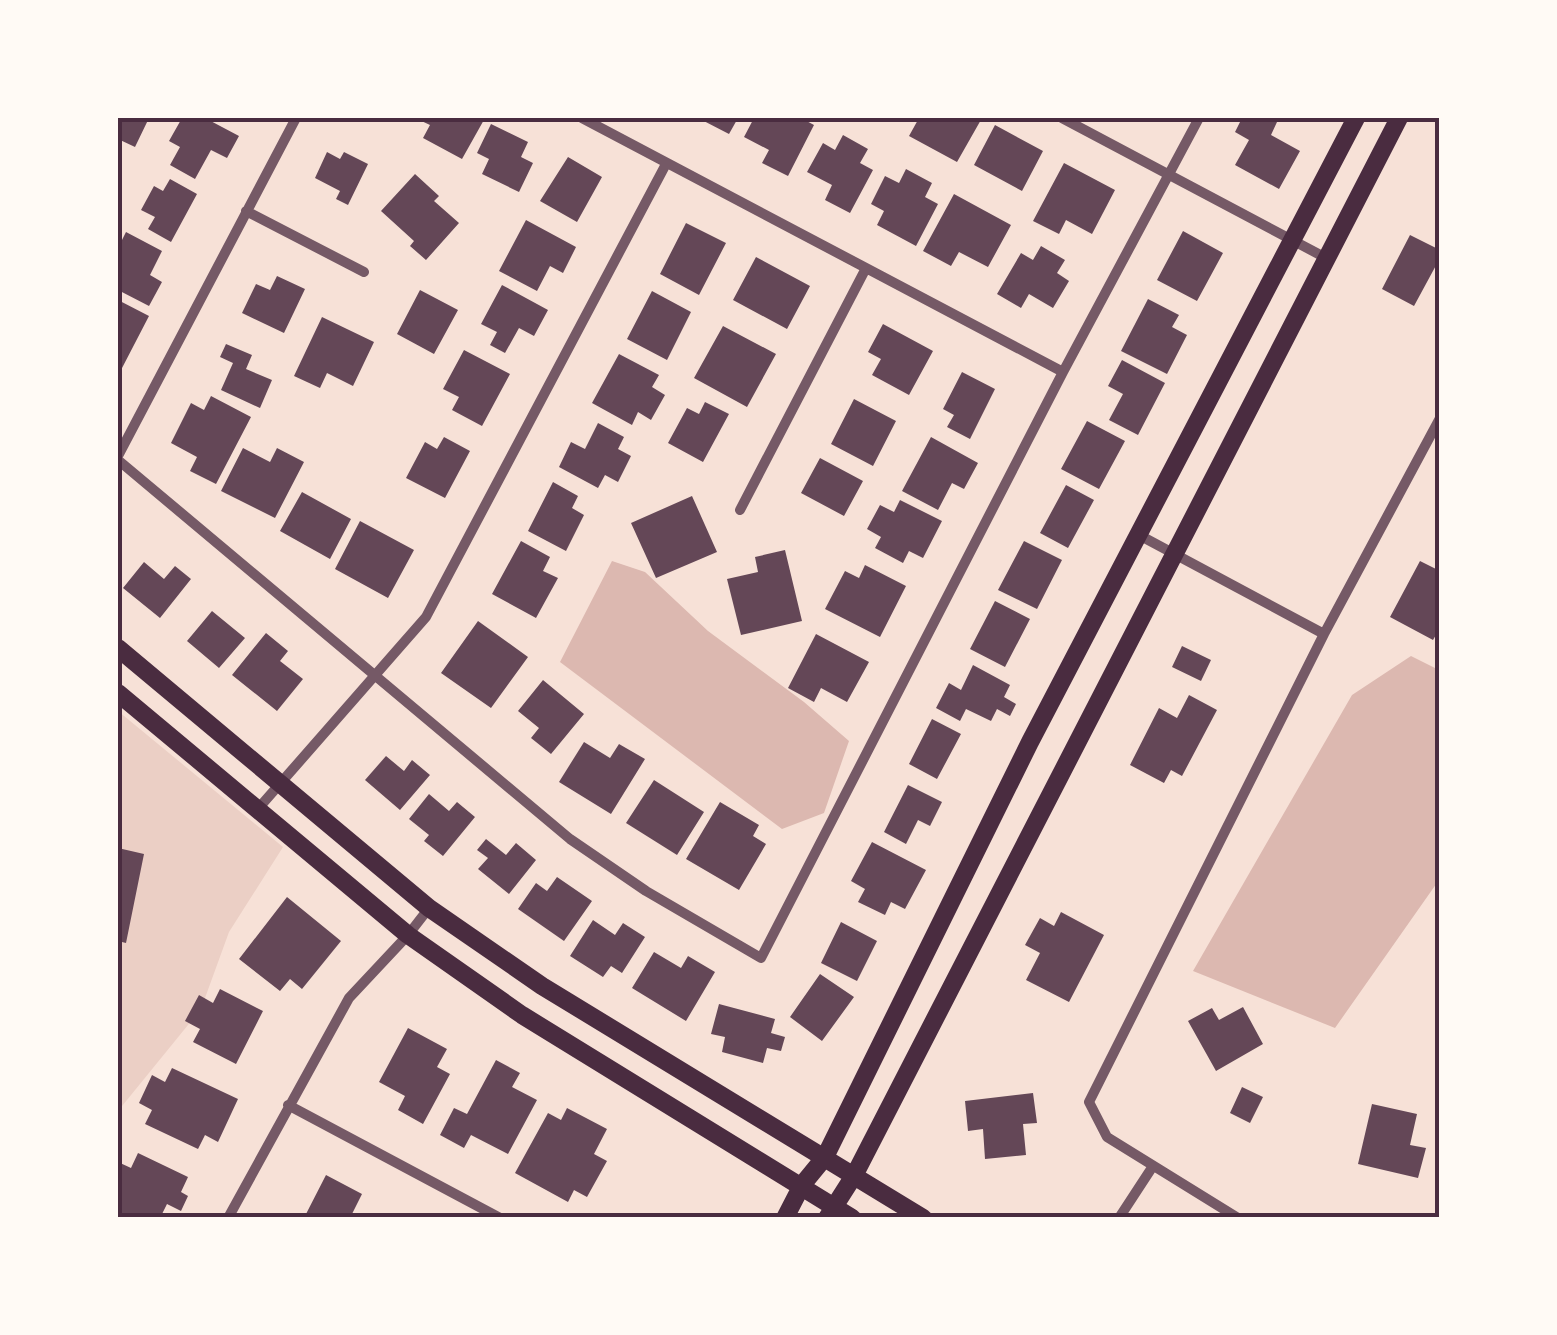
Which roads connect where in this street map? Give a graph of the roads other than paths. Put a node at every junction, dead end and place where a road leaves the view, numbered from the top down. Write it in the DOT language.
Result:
graph roads {
  1 [pos="296,118"];
  2 [pos="582,118"];
  3 [pos="1062,118"];
  4 [pos="1199,118"];
  5 [pos="1356,118"];
  6 [pos="1399,118"];
  7 [pos="666,164"];
  8 [pos="1169,175"];
  9 [pos="246,211"];
  10 [pos="1292,240"];
  11 [pos="1326,258"];
  12 [pos="865,270"];
  13 [pos="364,272"];
  14 [pos="1063,372"];
  15 [pos="1440,418"];
  16 [pos="118,458"];
  17 [pos="740,510"];
  18 [pos="1139,535"];
  19 [pos="1173,553"];
  20 [pos="1324,634"];
  21 [pos="118,648"];
  22 [pos="376,676"];
  23 [pos="118,693"];
  24 [pos="279,784"];
  25 [pos="256,811"];
  26 [pos="430,908"];
  27 [pos="408,935"];
  28 [pos="288,1105"];
  29 [pos="825,1157"];
  30 [pos="1153,1166"];
  31 [pos="855,1174"];
  32 [pos="802,1185"];
  33 [pos="830,1212"];
  34 [pos="228,1218"];
  35 [pos="500,1218"];
  36 [pos="785,1218"];
  37 [pos="852,1218"];
  38 [pos="923,1218"];
  39 [pos="1118,1218"];
  40 [pos="1238,1218"];
  1 -- 9 [label="street"];
  2 -- 7 [label="street"];
  3 -- 8 [label="street"];
  4 -- 8 [label="street"];
  5 -- 10 [label="main road"];
  6 -- 11 [label="main road"];
  7 -- 12 [label="street"];
  7 -- 22 [label="street"];
  8 -- 10 [label="street"];
  8 -- 14 [label="street"];
  9 -- 13 [label="street"];
  9 -- 16 [label="street"];
  10 -- 11 [label="street"];
  10 -- 18 [label="main road"];
  11 -- 19 [label="main road"];
  12 -- 14 [label="street"];
  12 -- 17 [label="street"];
  14 -- 22 [label="street"];
  15 -- 20 [label="street"];
  16 -- 22 [label="street"];
  18 -- 19 [label="street"];
  18 -- 29 [label="main road"];
  19 -- 20 [label="street"];
  19 -- 31 [label="main road"];
  20 -- 30 [label="street"];
  21 -- 24 [label="main road"];
  22 -- 24 [label="street"];
  23 -- 25 [label="main road"];
  24 -- 25 [label="street"];
  24 -- 26 [label="main road"];
  25 -- 27 [label="main road"];
  26 -- 27 [label="street"];
  26 -- 29 [label="main road"];
  27 -- 28 [label="street"];
  27 -- 32 [label="main road"];
  28 -- 34 [label="street"];
  28 -- 35 [label="street"];
  29 -- 31 [label="main road"];
  29 -- 32 [label="main road"];
  30 -- 39 [label="street"];
  30 -- 40 [label="street"];
  31 -- 33 [label="main road"];
  31 -- 38 [label="main road"];
  32 -- 33 [label="main road"];
  32 -- 36 [label="main road"];
  33 -- 37 [label="main road"];
}
